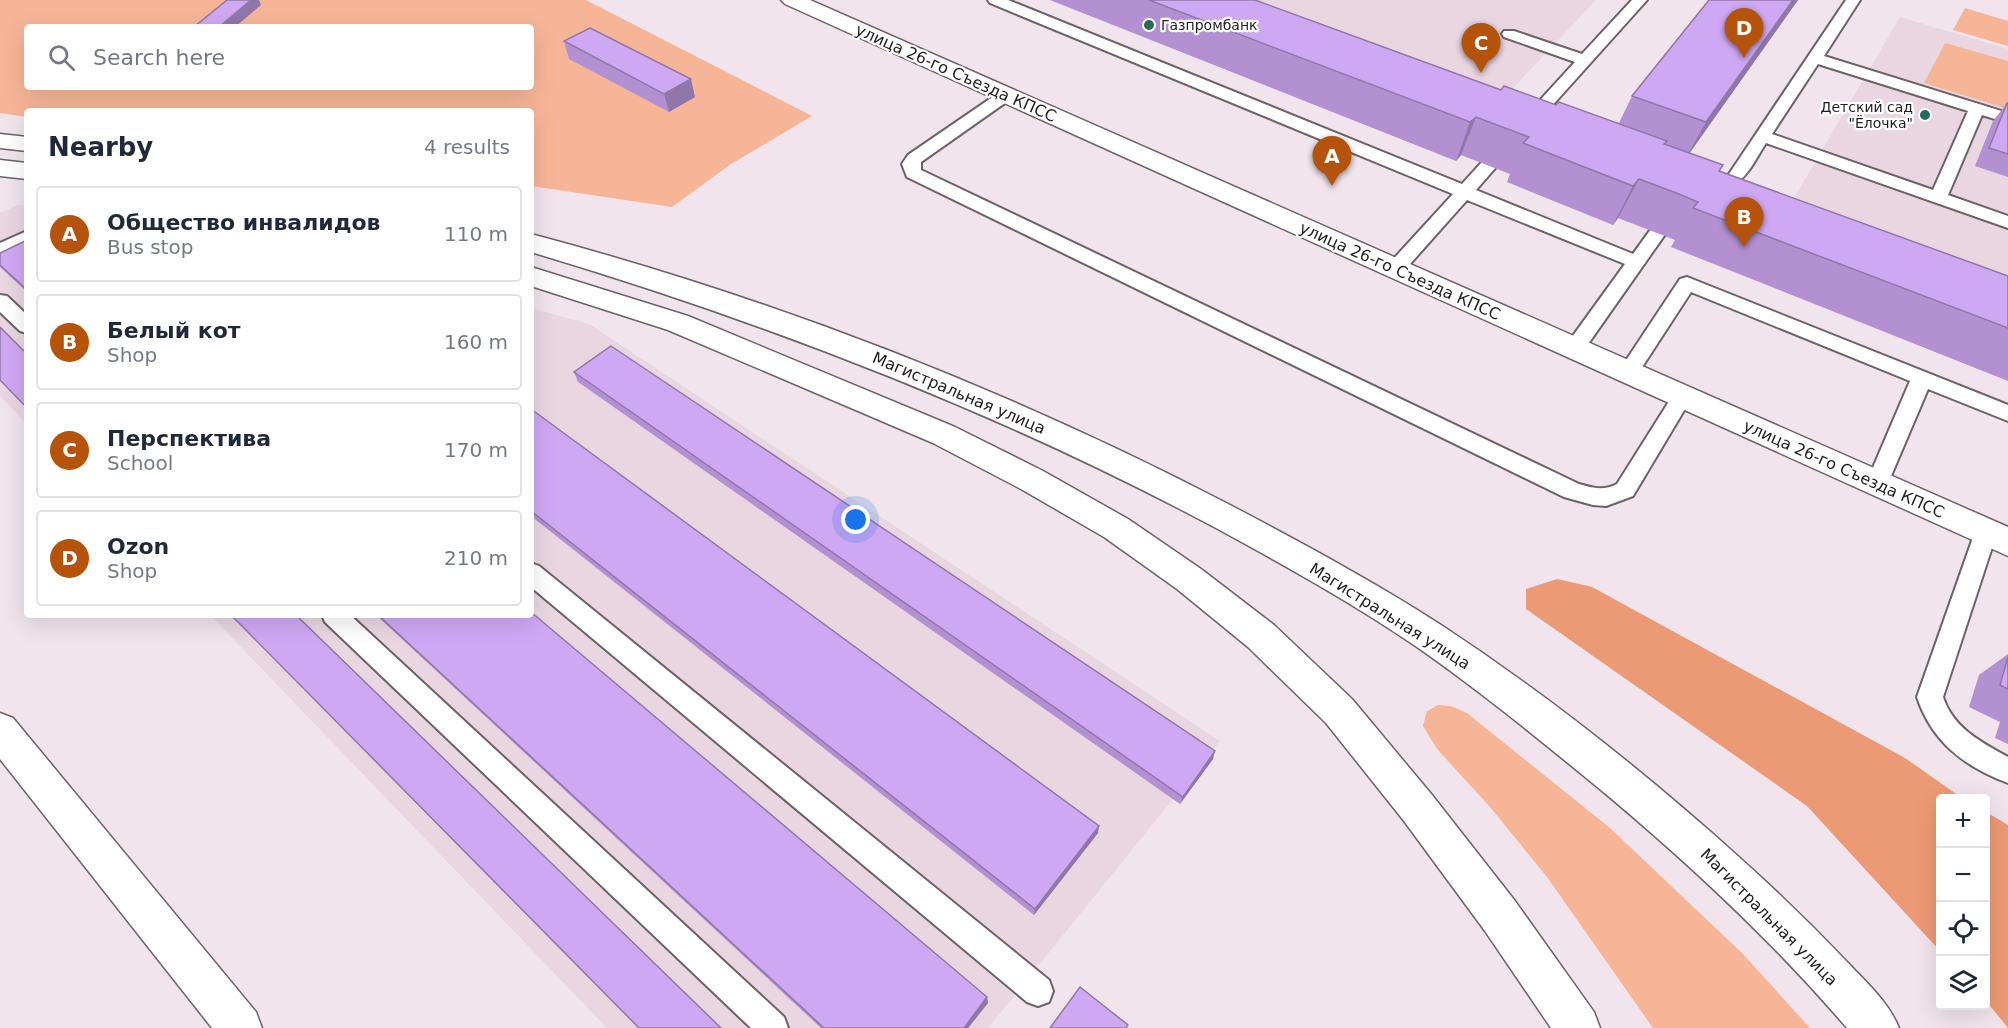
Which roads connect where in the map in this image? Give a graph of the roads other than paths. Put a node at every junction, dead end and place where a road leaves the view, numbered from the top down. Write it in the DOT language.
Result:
graph roads {
  1 [pos="792,0"];
  2 [pos="995,0"];
  3 [pos="1640,0"];
  4 [pos="1853,0"];
  5 [pos="1509,34"];
  6 [pos="1815,58"];
  7 [pos="1585,60"];
  8 [pos="1006,95"];
  9 [pos="1977,108"];
  10 [pos="1526,116"];
  11 [pos="2008,118"];
  12 [pos="1554,126"];
  13 [pos="1516,135"];
  14 [pos="1762,136"];
  15 [pos="0,141"];
  16 [pos="24,144"];
  17 [pos="1488,166"];
  18 [pos="0,168"];
  19 [pos="24,171"];
  20 [pos="1695,178"];
  21 [pos="1465,192"];
  22 [pos="1938,197"];
  23 [pos="2008,222"];
  24 [pos="1657,233"];
  25 [pos="24,239"];
  26 [pos="534,244"];
  27 [pos="0,252"];
  28 [pos="1636,262"];
  29 [pos="1395,269"];
  30 [pos="534,277"];
  31 [pos="0,301"];
  32 [pos="24,323"];
  33 [pos="1575,349"];
  34 [pos="1629,373"];
  35 [pos="1922,378"];
  36 [pos="1682,396"];
  37 [pos="2008,413"];
  38 [pos="1877,484"];
  39 [pos="1997,537"];
  40 [pos="534,575"];
  41 [pos="337,618"];
  42 [pos="0,730"];
  43 [pos="2008,771"];
  44 [pos="1038,992"];
  45 [pos="240,1028"];
  46 [pos="773,1028"];
  47 [pos="1578,1028"];
  48 [pos="1877,1028"];
  1 -- 8 [label="main road, улица 26-го Съезда КПСС"];
  2 -- 21 [label="lane"];
  3 -- 7 [label="lane"];
  4 -- 6 [label="lane"];
  5 -- 7 [label="lane"];
  6 -- 9 [label="lane"];
  6 -- 14 [label="lane"];
  7 -- 10 [label="lane"];
  8 -- 29 [label="main road, улица 26-го Съезда КПСС"];
  8 -- 36 [label="lane"];
  9 -- 11 [label="lane"];
  9 -- 22 [label="lane"];
  10 -- 12 [label="lane"];
  10 -- 13 [label="lane"];
  14 -- 20 [label="lane"];
  14 -- 22 [label="lane"];
  15 -- 16 [label="main road"];
  17 -- 21 [label="lane"];
  18 -- 19 [label="main road"];
  21 -- 28 [label="lane"];
  21 -- 29 [label="lane"];
  22 -- 23 [label="lane"];
  24 -- 28 [label="lane"];
  25 -- 27 [label="lane"];
  26 -- 48 [label="main road, Магистральная улица"];
  28 -- 33 [label="lane"];
  29 -- 33 [label="main road, улица 26-го Съезда КПСС"];
  30 -- 47 [label="main road"];
  31 -- 32 [label="lane"];
  33 -- 34 [label="main road, улица 26-го Съезда КПСС"];
  34 -- 35 [label="lane"];
  34 -- 36 [label="main road, улица 26-го Съезда КПСС"];
  35 -- 37 [label="lane"];
  35 -- 38 [label="lane"];
  36 -- 38 [label="main road, улица 26-го Съезда КПСС"];
  38 -- 39 [label="main road, улица 26-го Съезда КПСС"];
  39 -- 43 [label="lane"];
  40 -- 44 [label="lane"];
  41 -- 46 [label="lane"];
  42 -- 45 [label="main road"];
}
